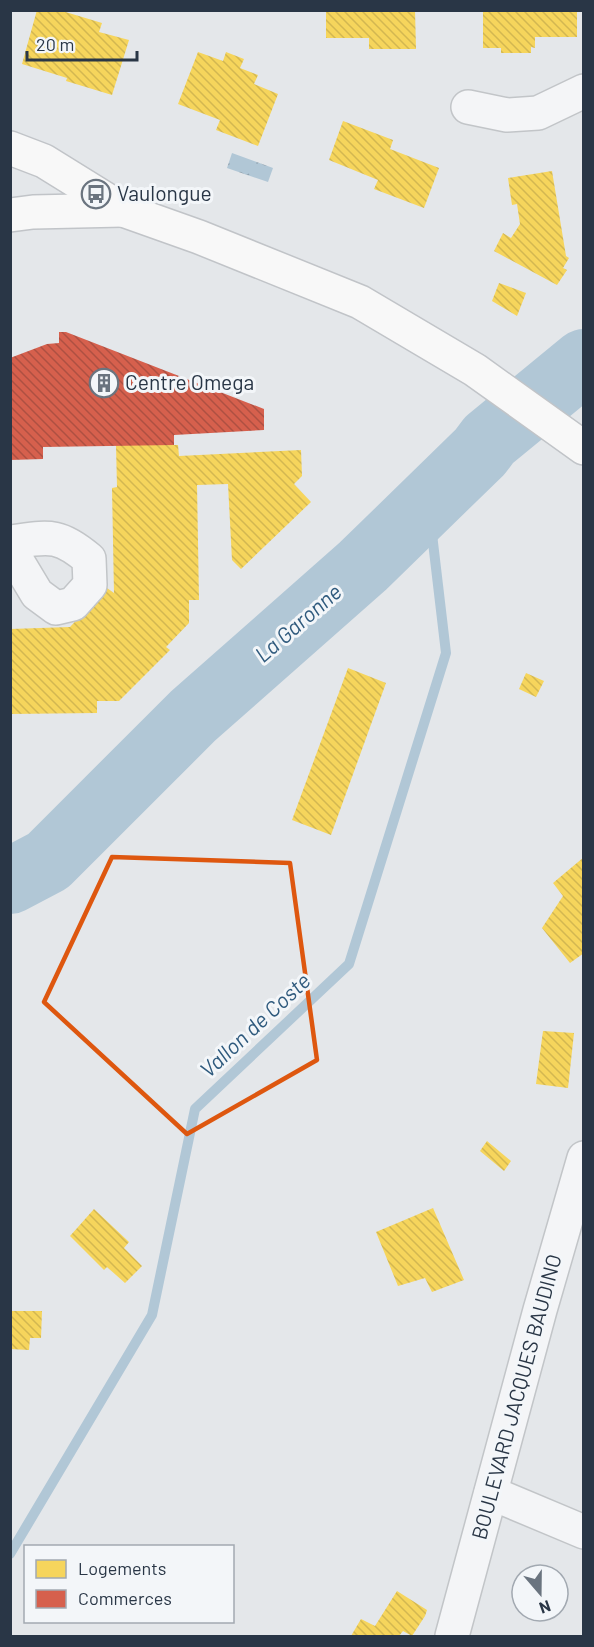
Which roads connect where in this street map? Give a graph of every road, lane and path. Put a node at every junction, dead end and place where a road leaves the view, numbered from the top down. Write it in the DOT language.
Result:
graph roads {
  1 [pos="584,91"];
  2 [pos="468,107"];
  3 [pos="10,148"];
  4 [pos="123,210"];
  5 [pos="10,215"];
  6 [pos="576,443"];
  7 [pos="10,542"];
  8 [pos="10,549"];
  9 [pos="584,1158"];
  10 [pos="491,1493"];
  11 [pos="584,1532"];
  12 [pos="453,1636"];
  1 -- 2 [label="street"];
  3 -- 4 [label="main road"];
  4 -- 5 [label="main road"];
  4 -- 6 [label="main road"];
  7 -- 8 [label="street"];
  9 -- 10 [label="street, BOULEVARD JACQUES BAUDINO"];
  10 -- 11 [label="street"];
  10 -- 12 [label="street, BOULEVARD JACQUES BAUDINO"];
}
